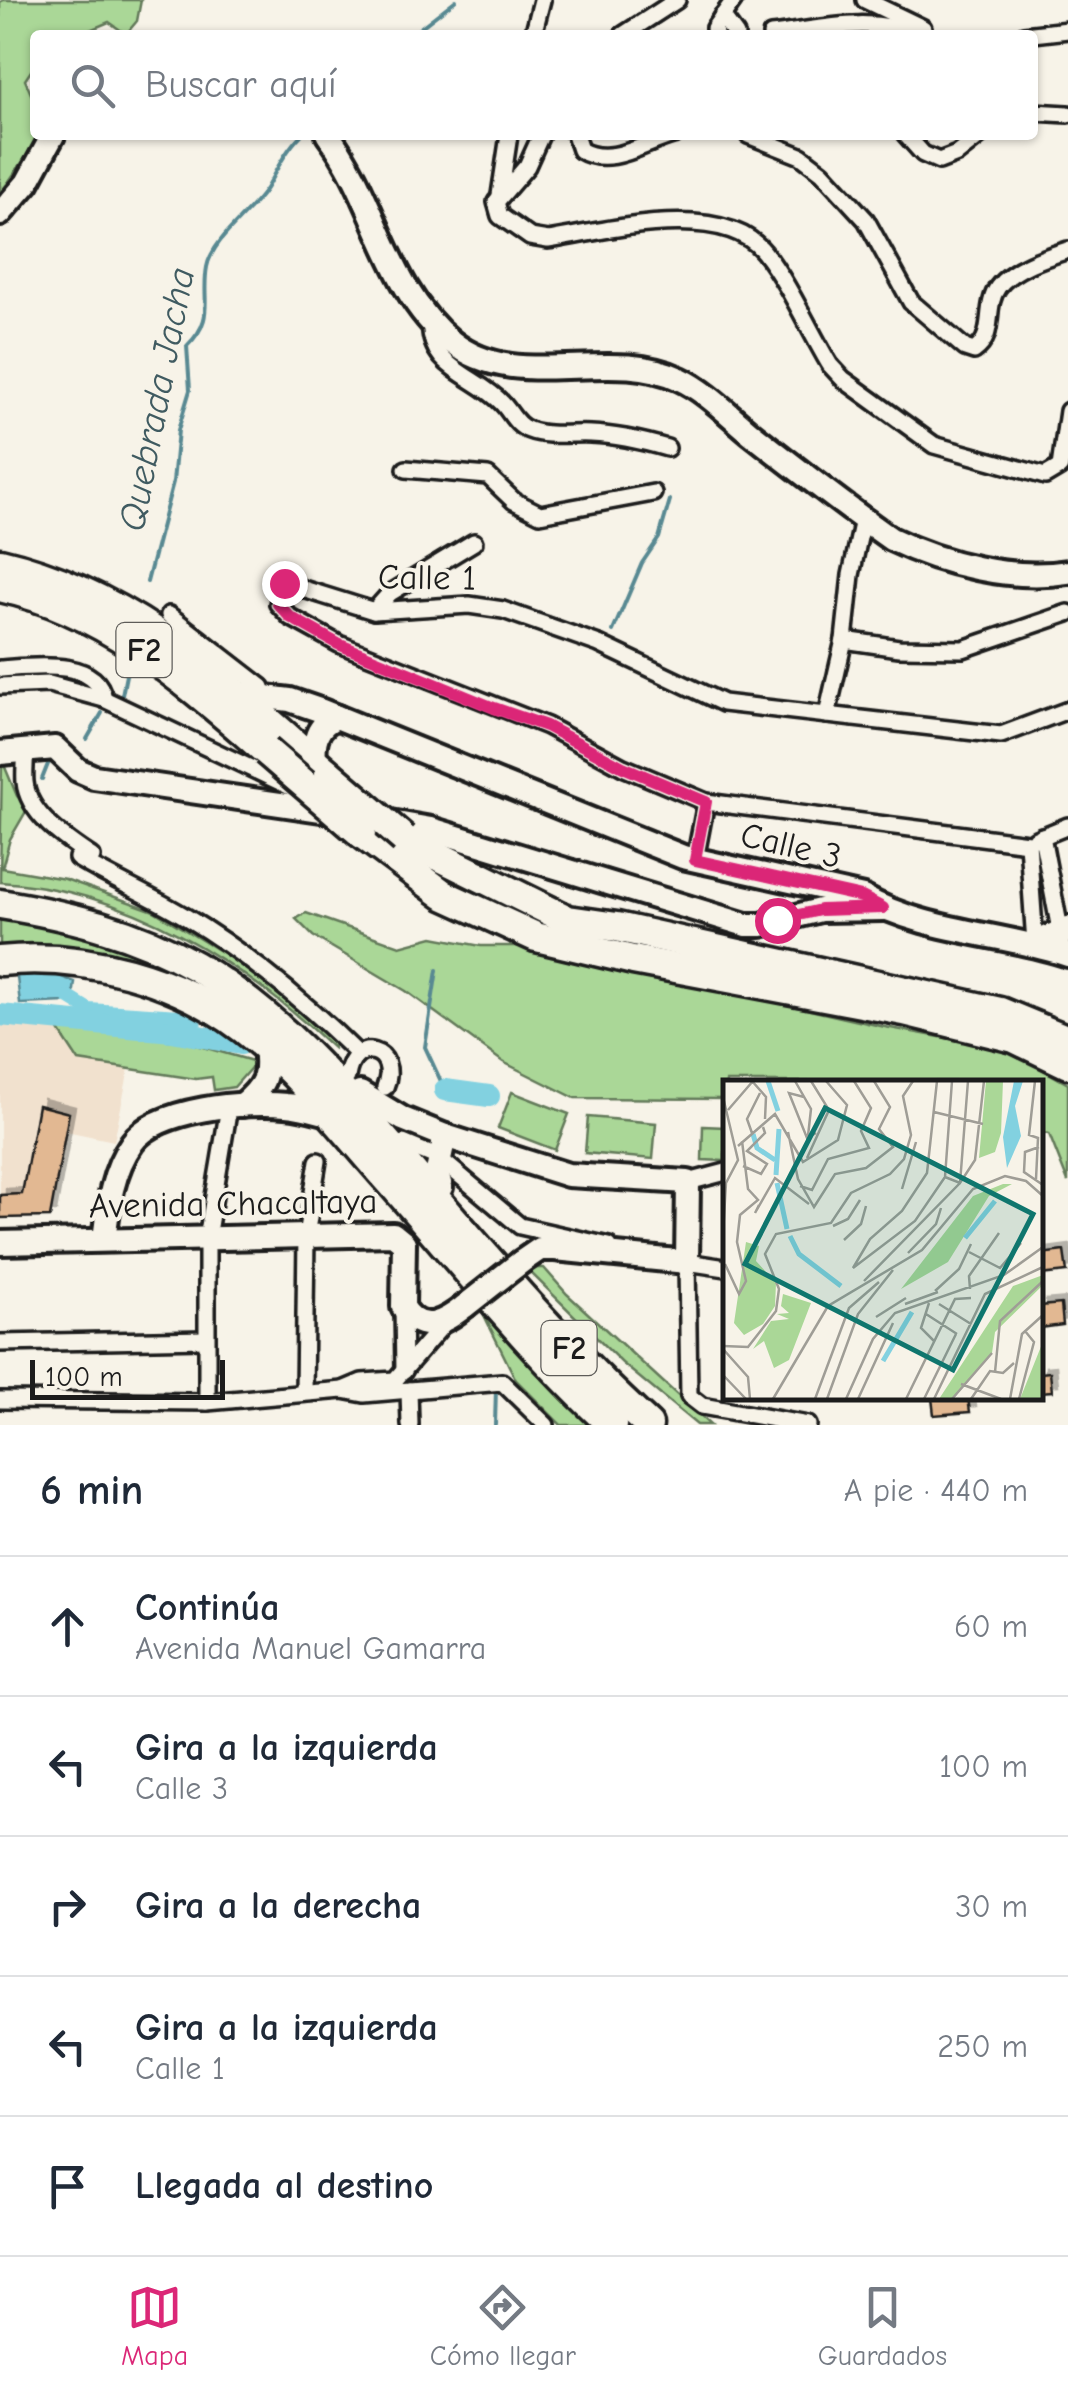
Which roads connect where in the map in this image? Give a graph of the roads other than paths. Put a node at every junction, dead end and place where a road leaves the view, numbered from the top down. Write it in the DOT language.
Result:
graph roads {
  1 [pos="542,0"];
  2 [pos="677,0"];
  3 [pos="734,0"];
  4 [pos="865,0"];
  5 [pos="722,16"];
  6 [pos="535,30"];
  7 [pos="631,30"];
  8 [pos="714,30"];
  9 [pos="732,30"];
  10 [pos="808,30"];
  11 [pos="902,30"];
  12 [pos="922,30"];
  13 [pos="1068,30"];
  14 [pos="1038,33"];
  15 [pos="1038,112"];
  16 [pos="1068,114"];
  17 [pos="49,140"];
  18 [pos="332,140"];
  19 [pos="507,140"];
  20 [pos="539,140"];
  21 [pos="659,140"];
  22 [pos="761,140"];
  23 [pos="910,140"];
  24 [pos="974,140"];
  25 [pos="578,142"];
  26 [pos="500,194"];
  27 [pos="0,214"];
  28 [pos="1068,250"];
  29 [pos="431,320"];
  30 [pos="1068,411"];
  31 [pos="667,448"];
  32 [pos="406,469"];
  33 [pos="653,493"];
  34 [pos="863,519"];
  35 [pos="474,542"];
  36 [pos="0,564"];
  37 [pos="1068,572"];
  38 [pos="0,587"];
  39 [pos="374,611"];
  40 [pos="1068,613"];
  41 [pos="170,615"];
  42 [pos="844,640"];
  43 [pos="0,668"];
  44 [pos="0,686"];
  45 [pos="234,692"];
  46 [pos="265,697"];
  47 [pos="104,699"];
  48 [pos="1068,710"];
  49 [pos="827,715"];
  50 [pos="337,717"];
  51 [pos="25,750"];
  52 [pos="0,753"];
  53 [pos="322,768"];
  54 [pos="706,802"];
  55 [pos="321,810"];
  56 [pos="1068,826"];
  57 [pos="1035,840"];
  58 [pos="77,858"];
  59 [pos="695,860"];
  60 [pos="144,892"];
  61 [pos="0,904"];
  62 [pos="883,908"];
  63 [pos="1064,930"];
  64 [pos="1034,943"];
  65 [pos="1067,955"];
  66 [pos="177,957"];
  67 [pos="0,960"];
  68 [pos="1068,1040"];
  69 [pos="265,1048"];
  70 [pos="357,1054"];
  71 [pos="1068,1064"];
  72 [pos="354,1085"];
  73 [pos="386,1087"];
  74 [pos="235,1112"];
  75 [pos="332,1116"];
  76 [pos="403,1119"];
  77 [pos="403,1144"];
  78 [pos="442,1147"];
  79 [pos="318,1161"];
  80 [pos="723,1173"];
  81 [pos="688,1182"];
  82 [pos="441,1186"];
  83 [pos="306,1236"];
  84 [pos="207,1238"];
  85 [pos="104,1240"];
  86 [pos="0,1243"];
  87 [pos="621,1254"];
  88 [pos="686,1262"];
  89 [pos="508,1264"];
  90 [pos="723,1268"];
  91 [pos="404,1307"];
  92 [pos="446,1322"];
  93 [pos="206,1339"];
  94 [pos="0,1342"];
  95 [pos="404,1371"];
  96 [pos="343,1390"];
  97 [pos="409,1390"];
  98 [pos="304,1393"];
  99 [pos="0,1400"];
  100 [pos="207,1402"];
  101 [pos="410,1425"];
  102 [pos="546,1425"];
  103 [pos="612,1425"];
  104 [pos="648,1425"];
  105 [pos="808,1425"];
  1 -- 6 [label="street"];
  2 -- 7 [label="street"];
  3 -- 5 [label="street"];
  4 -- 12 [label="street"];
  5 -- 8 [label="street"];
  5 -- 9 [label="street"];
  10 -- 11 [label="street"];
  13 -- 14 [label="street"];
  15 -- 16 [label="street"];
  17 -- 27 [label="street"];
  18 -- 29 [label="street"];
  19 -- 26 [label="street"];
  20 -- 26 [label="street"];
  21 -- 25 [label="street"];
  22 -- 28 [label="street"];
  23 -- 24 [label="street"];
  26 -- 30 [label="street"];
  29 -- 31 [label="street"];
  29 -- 34 [label="street"];
  32 -- 33 [label="street"];
  34 -- 37 [label="street"];
  34 -- 42 [label="street"];
  35 -- 39 [label="street"];
  36 -- 45 [label="highway, F2"];
  38 -- 71 [label="highway, F2, bridge"];
  39 -- 49 [label="street, Calle 1"];
  39 -- 54 [label="street, Calle 1"];
  40 -- 42 [label="street"];
  41 -- 46 [label="street"];
  42 -- 49 [label="street"];
  43 -- 47 [label="street"];
  44 -- 47 [label="street"];
  45 -- 46 [label="street, Calle 3"];
  45 -- 53 [label="highway, F2"];
  46 -- 50 [label="street, Calle 3"];
  47 -- 55 [label="street"];
  48 -- 49 [label="street, Calle 1"];
  50 -- 53 [label="street"];
  50 -- 59 [label="street, Calle 3"];
  51 -- 52 [label="street"];
  51 -- 55 [label="street"];
  51 -- 60 [label="street"];
  53 -- 68 [label="highway, F2, bridge"];
  54 -- 57 [label="street, Calle 1"];
  54 -- 59 [label="street"];
  55 -- 62 [label="street"];
  56 -- 57 [label="street"];
  57 -- 63 [label="street"];
  57 -- 64 [label="street"];
  58 -- 60 [label="street"];
  59 -- 62 [label="street, Calle 3"];
  60 -- 70 [label="street"];
  61 -- 66 [label="highway, F2"];
  62 -- 64 [label="street, Calle 3"];
  63 -- 64 [label="street"];
  63 -- 65 [label="street"];
  64 -- 65 [label="street, Calle 3"];
  66 -- 72 [label="street"];
  66 -- 89 [label="highway, F2"];
  67 -- 69 [label="highway, F2"];
  69 -- 74 [label="street"];
  69 -- 75 [label="highway, F2"];
  70 -- 72 [label="street"];
  70 -- 73 [label="street"];
  72 -- 73 [label="street"];
  72 -- 76 [label="street"];
  72 -- 77 [label="street"];
  73 -- 76 [label="street"];
  74 -- 75 [label="street"];
  74 -- 84 [label="street"];
  74 -- 85 [label="street"];
  75 -- 103 [label="highway, F2"];
  76 -- 78 [label="street"];
  77 -- 78 [label="street"];
  77 -- 82 [label="street"];
  78 -- 81 [label="street"];
  78 -- 82 [label="street"];
  78 -- 87 [label="street"];
  79 -- 83 [label="street"];
  80 -- 81 [label="street"];
  81 -- 88 [label="street"];
  82 -- 89 [label="street"];
  83 -- 84 [label="street, Avenida Chacaltaya"];
  83 -- 91 [label="street, Avenida Chacaltaya"];
  83 -- 98 [label="street"];
  84 -- 85 [label="street, Avenida Chacaltaya"];
  84 -- 93 [label="street"];
  85 -- 86 [label="street, Avenida Chacaltaya"];
  87 -- 88 [label="street"];
  87 -- 89 [label="street"];
  88 -- 90 [label="street"];
  88 -- 105 [label="street"];
  89 -- 92 [label="street, bridge"];
  89 -- 104 [label="highway, F2"];
  91 -- 92 [label="street"];
  91 -- 95 [label="street"];
  92 -- 95 [label="street"];
  93 -- 94 [label="street"];
  93 -- 100 [label="street"];
  95 -- 96 [label="street"];
  96 -- 97 [label="street"];
  96 -- 98 [label="street"];
  97 -- 101 [label="street"];
  97 -- 102 [label="street"];
  98 -- 100 [label="street"];
  99 -- 100 [label="street"];
}
